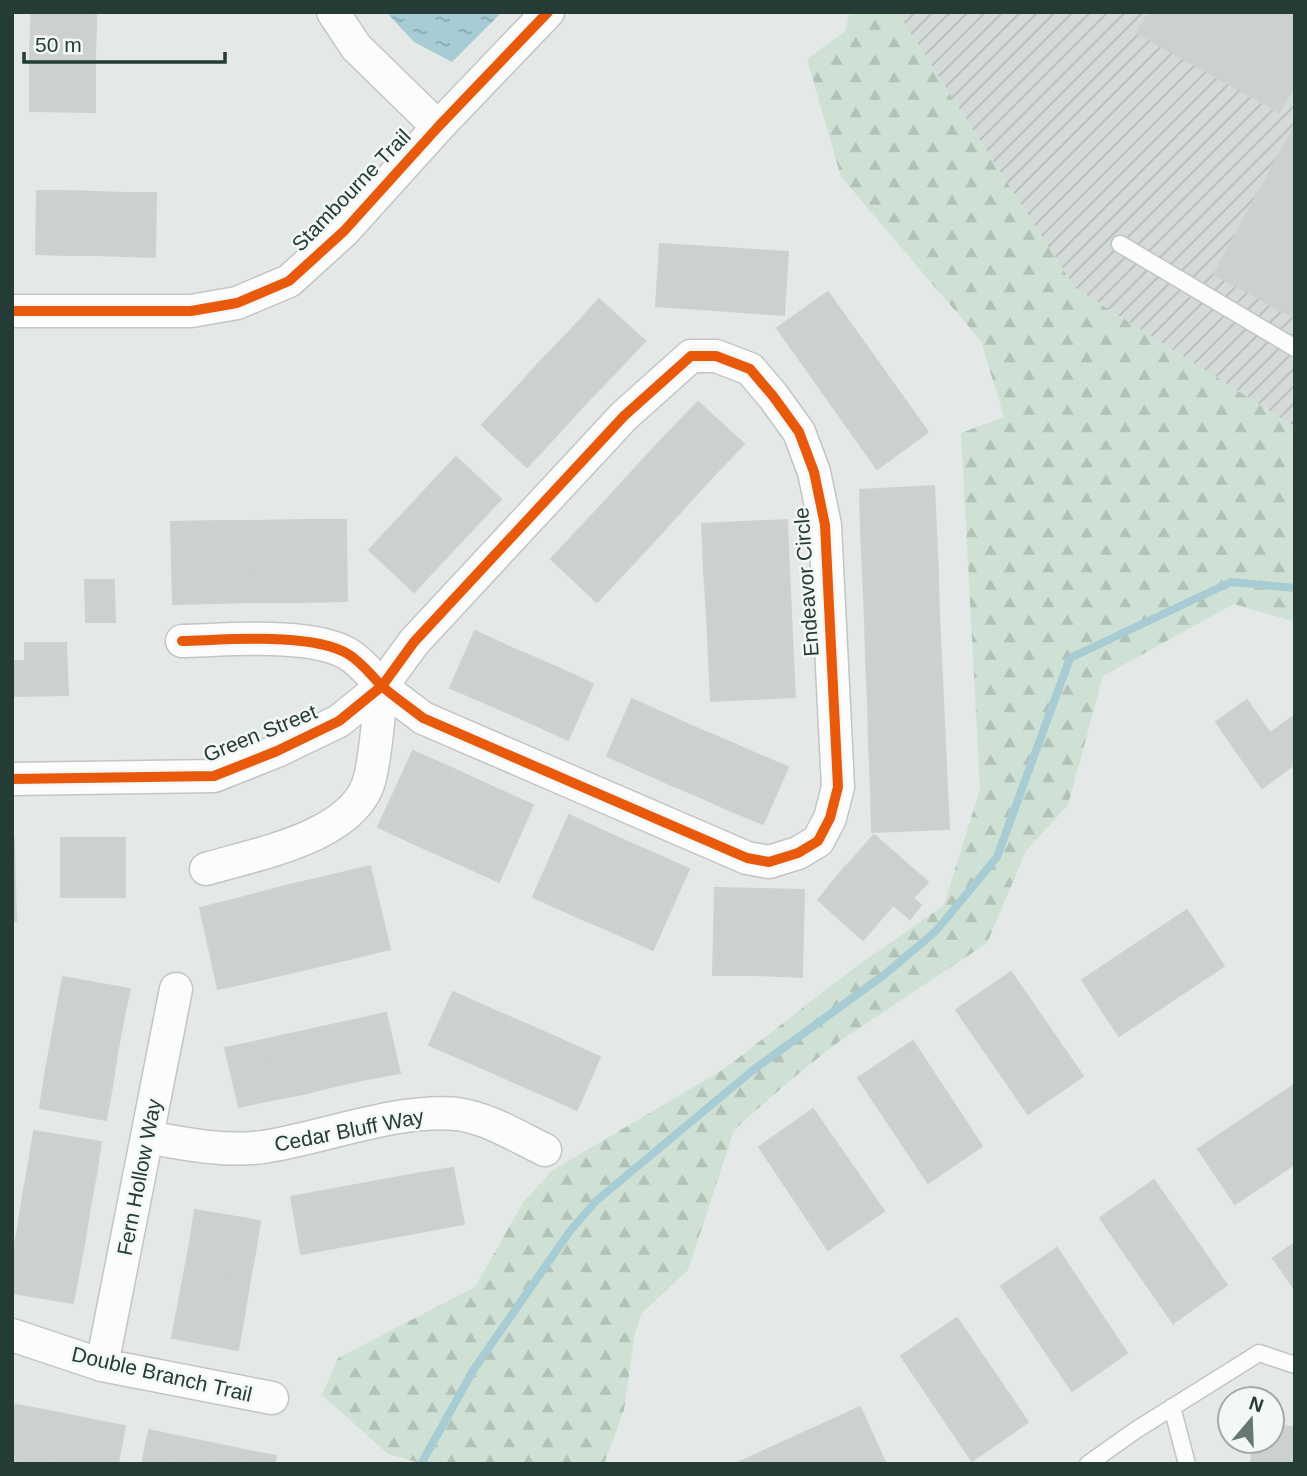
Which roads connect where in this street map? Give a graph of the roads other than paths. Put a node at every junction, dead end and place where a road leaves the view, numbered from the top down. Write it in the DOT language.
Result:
graph roads {
  1 [pos="333,12"];
  2 [pos="548,12"];
  3 [pos="438,127"];
  4 [pos="1120,244"];
  5 [pos="12,311"];
  6 [pos="1295,348"];
  7 [pos="182,641"];
  8 [pos="382,686"];
  9 [pos="12,779"];
  10 [pos="206,869"];
  11 [pos="176,989"];
  12 [pos="147,1137"];
  13 [pos="545,1150"];
  14 [pos="12,1335"];
  15 [pos="102,1365"];
  16 [pos="1295,1365"];
  17 [pos="272,1398"];
  18 [pos="1172,1407"];
  19 [pos="1088,1464"];
  20 [pos="1187,1464"];
  1 -- 3 [label="street"];
  2 -- 3 [label="street, Stambourne Trail"];
  3 -- 5 [label="street, Stambourne Trail"];
  4 -- 6 [label="lane"];
  7 -- 8 [label="street, Endeavor Circle"];
  8 -- 8 [label="street, Endeavor Circle"];
  8 -- 9 [label="street, Green Street"];
  8 -- 10 [label="street"];
  11 -- 12 [label="street, Fern Hollow Way"];
  12 -- 13 [label="street, Cedar Bluff Way"];
  12 -- 15 [label="street, Fern Hollow Way"];
  14 -- 15 [label="street, Double Branch Trail"];
  15 -- 17 [label="street, Double Branch Trail"];
  16 -- 18 [label="lane"];
  18 -- 19 [label="lane"];
  18 -- 20 [label="lane"];
}
